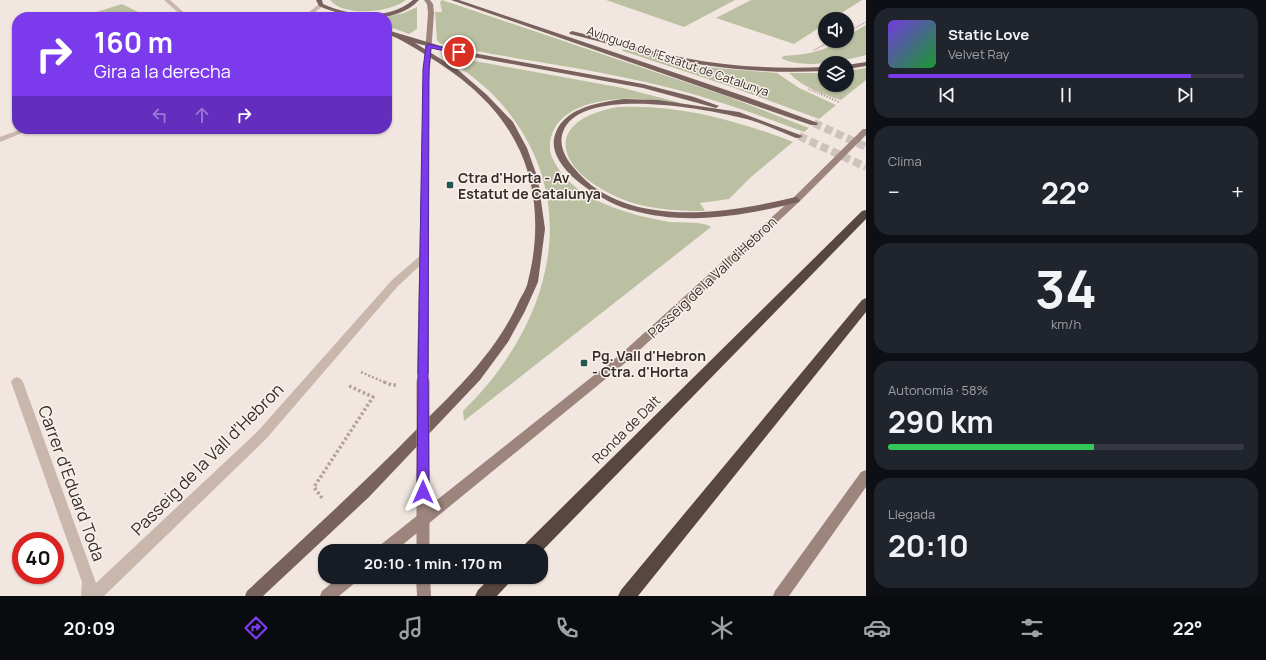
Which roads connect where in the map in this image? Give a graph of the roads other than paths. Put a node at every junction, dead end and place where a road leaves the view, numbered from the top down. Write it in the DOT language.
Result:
graph roads {
  1 [pos="167,0"];
  2 [pos="416,0"];
  3 [pos="427,0"];
  4 [pos="454,0"];
  5 [pos="319,3"];
  6 [pos="180,12"];
  7 [pos="311,12"];
  8 [pos="336,12"];
  9 [pos="391,12"];
  10 [pos="533,26"];
  11 [pos="392,34"];
  12 [pos="428,49"];
  13 [pos="866,64"];
  14 [pos="854,66"];
  15 [pos="818,69"];
  16 [pos="744,116"];
  17 [pos="814,123"];
  18 [pos="866,131"];
  19 [pos="15,134"];
  20 [pos="799,136"];
  21 [pos="0,140"];
  22 [pos="796,200"];
  23 [pos="866,213"];
  24 [pos="424,257"];
  25 [pos="866,303"];
  26 [pos="17,382"];
  27 [pos="866,476"];
  28 [pos="393,544"];
  29 [pos="423,544"];
  30 [pos="537,544"];
  31 [pos="342,584"];
  32 [pos="424,584"];
  33 [pos="496,584"];
  34 [pos="88,596"];
  35 [pos="93,596"];
  36 [pos="252,596"];
  37 [pos="327,596"];
  38 [pos="424,596"];
  39 [pos="484,596"];
  40 [pos="627,596"];
  41 [pos="780,596"];
  1 -- 6 [label="street"];
  2 -- 9 [label="main road"];
  3 -- 12 [label="street"];
  4 -- 10 [label="main road, Avinguda de l'Estatut de Catalunya"];
  5 -- 7 [label="street"];
  5 -- 8 [label="main road"];
  10 -- 15 [label="main road, Avinguda de l'Estatut de Catalunya"];
  10 -- 17 [label="main road, Avinguda de l'Estatut de Catalunya"];
  11 -- 12 [label="main road"];
  12 -- 16 [label="main road"];
  12 -- 24 [label="street"];
  12 -- 36 [label="main road"];
  13 -- 14 [label="main road"];
  16 -- 20 [label="main road"];
  16 -- 22 [label="main road"];
  18 -- 22 [label="street, Passeig de la Vall d'Hebron"];
  19 -- 21 [label="street"];
  22 -- 28 [label="street, Passeig de la Vall d'Hebron"];
  23 -- 30 [label="highway, Ronda de Dalt"];
  24 -- 29 [label="street, bridge"];
  24 -- 35 [label="street, Passeig de la Vall d'Hebron"];
  25 -- 40 [label="highway"];
  26 -- 34 [label="street, Carrer d'Eduard Toda"];
  27 -- 41 [label="street"];
  31 -- 37 [label="street"];
  32 -- 38 [label="street"];
  33 -- 39 [label="highway"];
}
